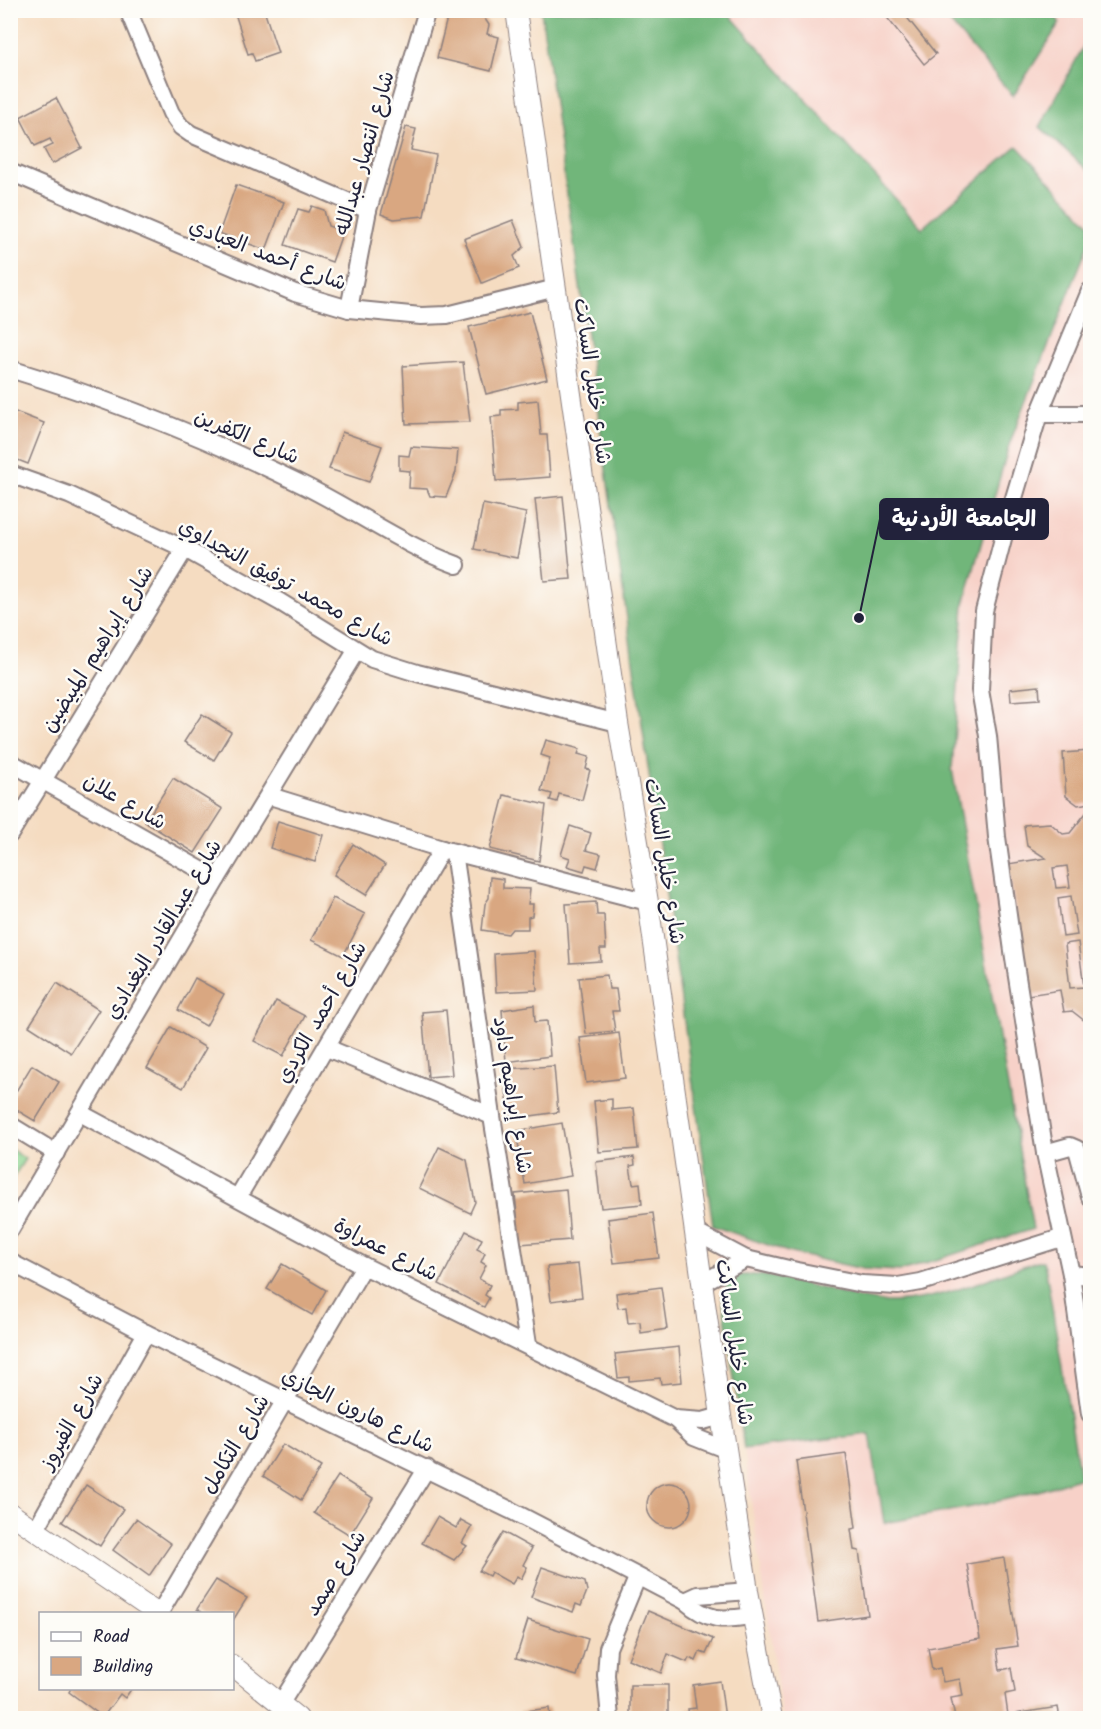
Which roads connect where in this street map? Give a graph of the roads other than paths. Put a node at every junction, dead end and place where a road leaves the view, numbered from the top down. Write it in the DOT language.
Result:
graph roads {
  1 [pos="128,10"];
  2 [pos="427,10"];
  3 [pos="516,10"];
  4 [pos="10,172"];
  5 [pos="368,210"];
  6 [pos="556,288"];
  7 [pos="1090,291"];
  8 [pos="349,309"];
  9 [pos="10,369"];
  10 [pos="1039,414"];
  11 [pos="1090,414"];
  12 [pos="10,474"];
  13 [pos="185,549"];
  14 [pos="458,564"];
  15 [pos="356,651"];
  16 [pos="618,723"];
  17 [pos="10,762"];
  18 [pos="43,780"];
  19 [pos="270,796"];
  20 [pos="10,834"];
  21 [pos="448,851"];
  22 [pos="217,879"];
  23 [pos="648,902"];
  24 [pos="327,1048"];
  25 [pos="80,1113"];
  26 [pos="492,1116"];
  27 [pos="10,1125"];
  28 [pos="56,1153"];
  29 [pos="1045,1153"];
  30 [pos="238,1197"];
  31 [pos="1090,1197"];
  32 [pos="10,1230"];
  33 [pos="694,1232"];
  34 [pos="1061,1238"];
  35 [pos="746,1259"];
  36 [pos="10,1262"];
  37 [pos="364,1266"];
  38 [pos="1071,1274"];
  39 [pos="1090,1276"];
  40 [pos="702,1283"];
  41 [pos="146,1333"];
  42 [pos="528,1344"];
  43 [pos="286,1401"];
  44 [pos="1090,1414"];
  45 [pos="721,1416"];
  46 [pos="675,1419"];
  47 [pos="726,1450"];
  48 [pos="427,1468"];
  49 [pos="10,1513"];
  50 [pos="35,1531"];
  51 [pos="637,1578"];
  52 [pos="748,1591"];
  53 [pos="684,1601"];
  54 [pos="156,1612"];
  55 [pos="160,1612"];
  56 [pos="752,1616"];
  57 [pos="234,1667"];
  58 [pos="281,1703"];
  59 [pos="298,1719"];
  60 [pos="610,1719"];
  61 [pos="772,1719"];
  1 -- 5 [label="street"];
  2 -- 5 [label="street, شارع انتصار عبدالله"];
  3 -- 6 [label="street, شارع خليل الساكت"];
  4 -- 8 [label="street, شارع أحمد العبادي"];
  5 -- 8 [label="street, شارع انتصار عبدالله"];
  6 -- 8 [label="street, شارع أحمد العبادي"];
  6 -- 16 [label="street, شارع خليل الساكت"];
  7 -- 10 [label="street"];
  9 -- 14 [label="street, شارع الكفرين"];
  10 -- 11 [label="street"];
  10 -- 29 [label="street"];
  12 -- 13 [label="street, شارع محمد توفيق النجداوي"];
  13 -- 15 [label="street, شارع محمد توفيق النجداوي"];
  13 -- 18 [label="street, شارع إبراهيم المبيضين"];
  15 -- 16 [label="street, شارع محمد توفيق النجداوي"];
  15 -- 19 [label="street, شارع عبدالقادر البغدادي"];
  16 -- 23 [label="street, شارع خليل الساكت"];
  17 -- 18 [label="street, شارع علان"];
  18 -- 20 [label="street, شارع إبراهيم المبيضين"];
  18 -- 22 [label="street, شارع علان"];
  19 -- 21 [label="street"];
  19 -- 22 [label="street, شارع عبدالقادر البغدادي"];
  21 -- 23 [label="street"];
  21 -- 24 [label="street, شارع أحمد الكردي"];
  21 -- 26 [label="street, شارع إبراهيم داود"];
  22 -- 25 [label="street, شارع عبدالقادر البغدادي"];
  23 -- 33 [label="street, شارع خليل الساكت"];
  24 -- 26 [label="street"];
  24 -- 30 [label="street, شارع أحمد الكردي"];
  25 -- 28 [label="street, شارع عبدالقادر البغدادي"];
  25 -- 30 [label="street, شارع عمراوة"];
  26 -- 42 [label="street, شارع إبراهيم داود"];
  27 -- 28 [label="street"];
  28 -- 32 [label="street, شارع عبدالقادر البغدادي"];
  29 -- 31 [label="street"];
  29 -- 34 [label="street"];
  30 -- 37 [label="street, شارع عمراوة"];
  33 -- 35 [label="street"];
  33 -- 40 [label="street, شارع خليل الساكت"];
  34 -- 35 [label="street"];
  34 -- 38 [label="street"];
  35 -- 40 [label="street"];
  36 -- 41 [label="street, شارع هارون الجازي"];
  37 -- 42 [label="street, شارع عمراوة"];
  37 -- 43 [label="street, شارع التكامل"];
  38 -- 39 [label="street"];
  38 -- 44 [label="street"];
  40 -- 45 [label="street, شارع خليل الساكت"];
  41 -- 43 [label="street, شارع هارون الجازي"];
  41 -- 50 [label="street, شارع الفيروز"];
  42 -- 46 [label="street, شارع عمراوة"];
  43 -- 48 [label="street, شارع هارون الجازي"];
  43 -- 55 [label="street, شارع التكامل"];
  45 -- 46 [label="street, شارع عمراوة"];
  45 -- 47 [label="street, شارع خليل الساكت"];
  46 -- 47 [label="street, شارع عمراوة"];
  47 -- 52 [label="street, شارع خليل الساكت"];
  48 -- 51 [label="street, شارع هارون الجازي"];
  48 -- 58 [label="street, شارع صمد"];
  49 -- 50 [label="street"];
  50 -- 54 [label="street"];
  51 -- 53 [label="street, شارع هارون الجازي"];
  51 -- 60 [label="street"];
  52 -- 53 [label="street"];
  52 -- 56 [label="street, شارع خليل الساكت"];
  53 -- 56 [label="street, شارع هارون الجازي"];
  56 -- 61 [label="street, شارع خليل الساكت"];
  57 -- 58 [label="street"];
  58 -- 59 [label="street"];
}
